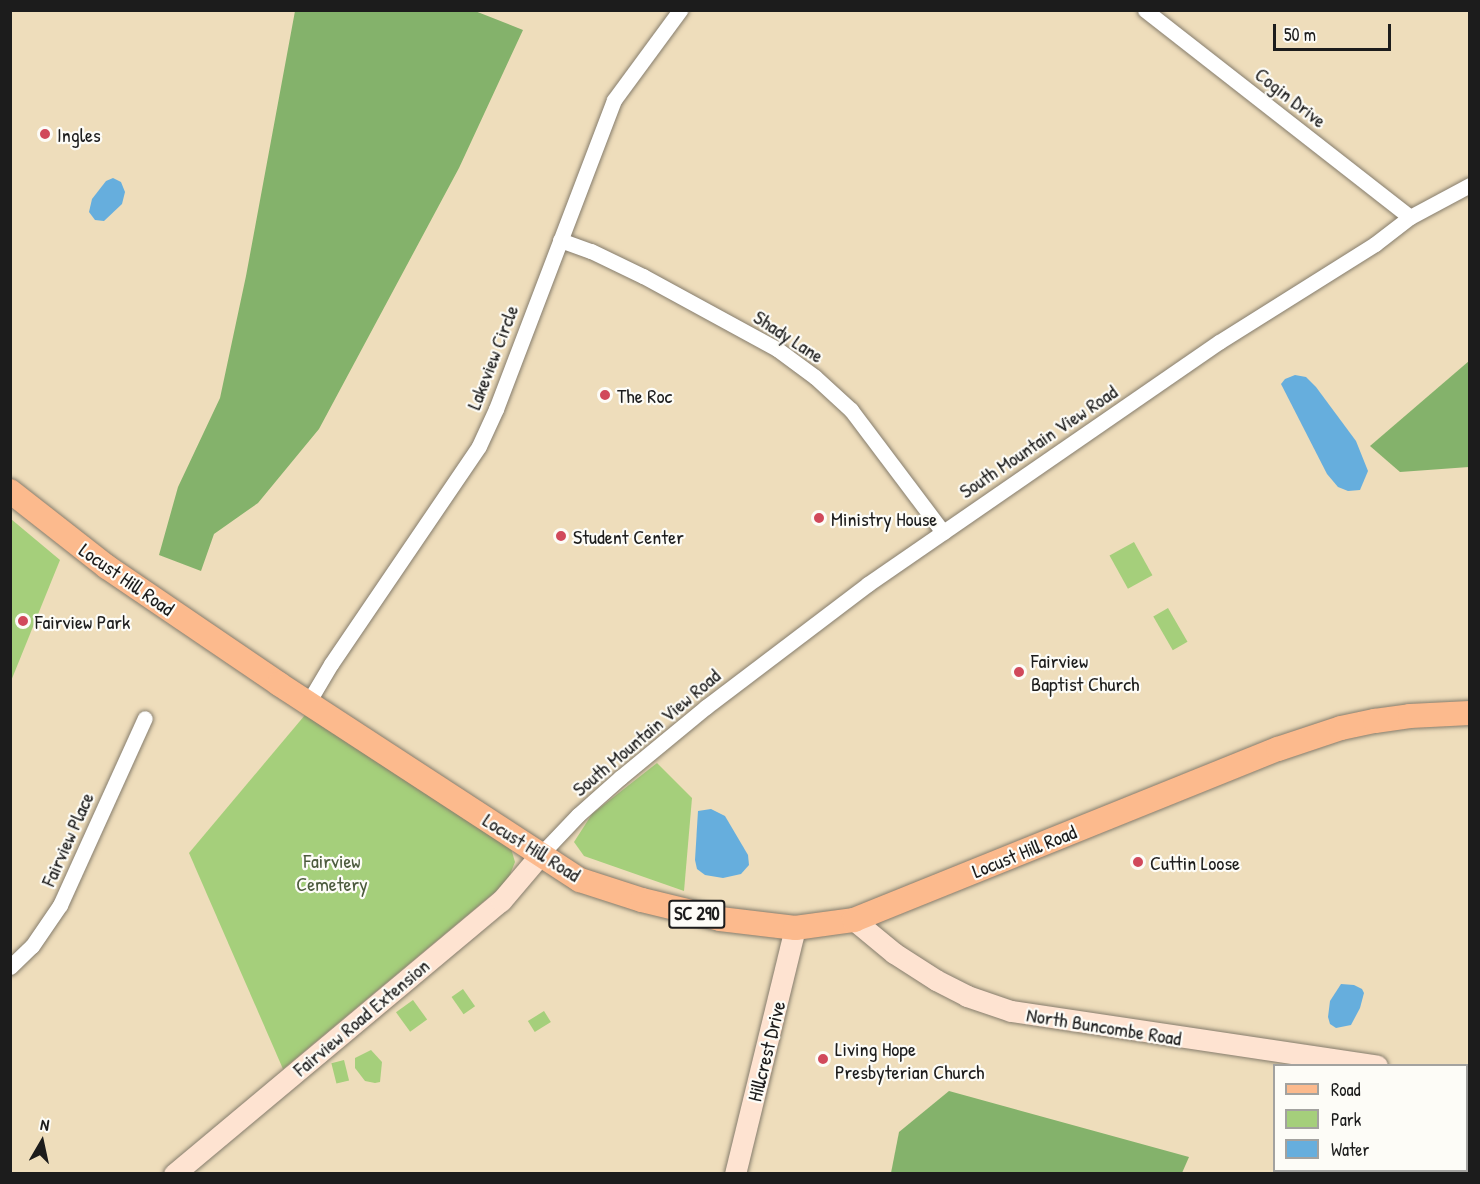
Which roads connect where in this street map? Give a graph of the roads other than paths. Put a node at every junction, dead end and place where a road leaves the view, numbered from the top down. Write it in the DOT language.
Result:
graph roads {
  1 [pos="680,10"];
  2 [pos="1145,10"];
  3 [pos="1470,185"];
  4 [pos="1410,217"];
  5 [pos="560,240"];
  6 [pos="10,491"];
  7 [pos="943,532"];
  8 [pos="309,701"];
  9 [pos="1470,713"];
  10 [pos="145,718"];
  11 [pos="540,855"];
  12 [pos="854,920"];
  13 [pos="795,928"];
  14 [pos="10,967"];
  15 [pos="1369,1064"];
  16 [pos="174,1173"];
  17 [pos="735,1173"];
  1 -- 5 [label="street, Lakeview Circle"];
  2 -- 4 [label="street, Cogin Drive"];
  3 -- 4 [label="street, South Mountain View Road"];
  4 -- 7 [label="street, South Mountain View Road"];
  5 -- 7 [label="street, Shady Lane"];
  5 -- 8 [label="street, Lakeview Circle"];
  6 -- 8 [label="main road, Locust Hill Road / SC 290"];
  7 -- 11 [label="street, South Mountain View Road"];
  8 -- 11 [label="main road, Locust Hill Road / SC 290"];
  9 -- 12 [label="main road, Locust Hill Road / SC 290"];
  10 -- 14 [label="street, Fairview Place"];
  11 -- 13 [label="main road, Locust Hill Road / SC 290"];
  11 -- 16 [label="street, Fairview Road Extension"];
  12 -- 13 [label="main road, Locust Hill Road / SC 290"];
  12 -- 15 [label="street, North Buncombe Road"];
  13 -- 17 [label="street, Hillcrest Drive"];
}
